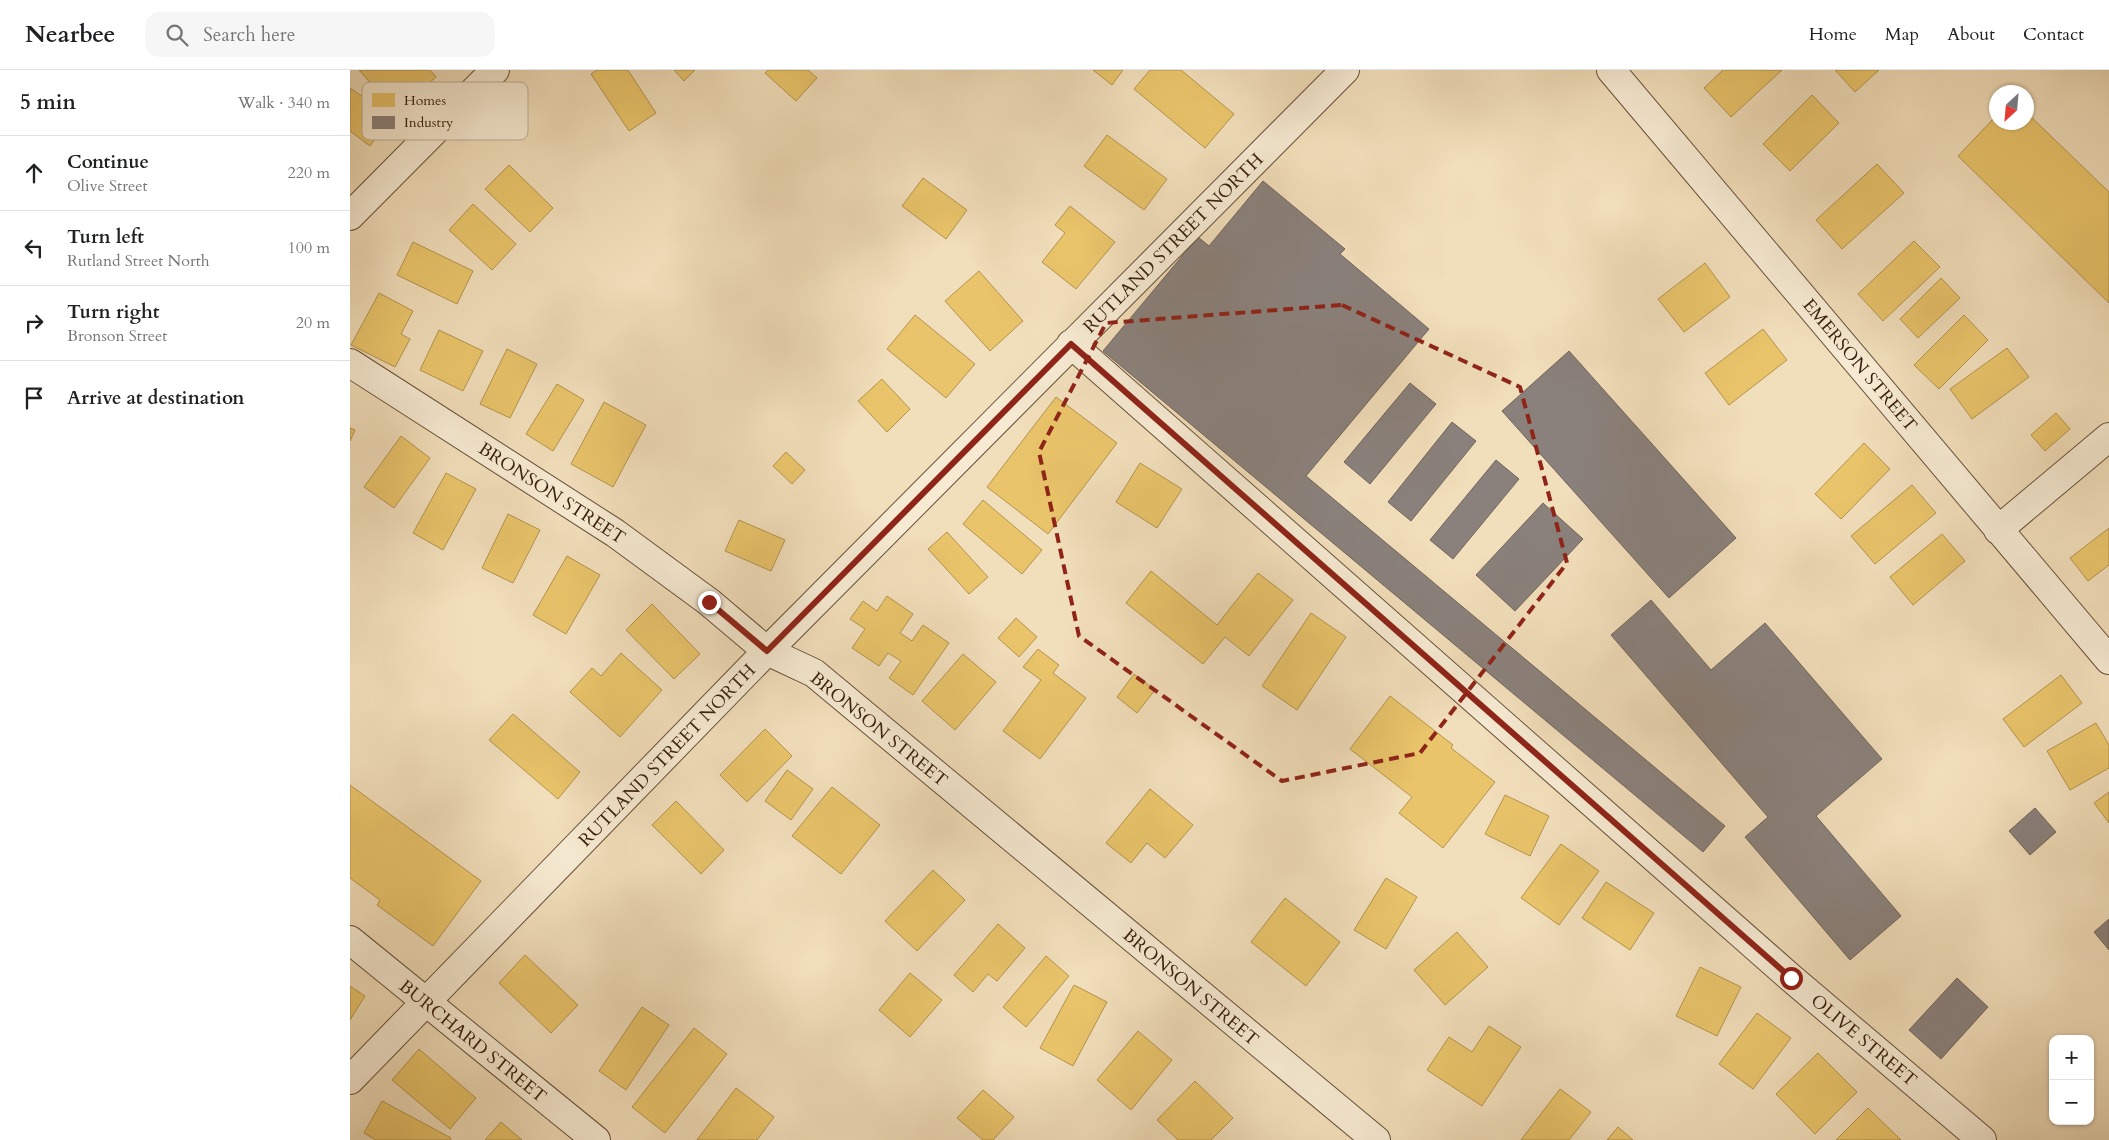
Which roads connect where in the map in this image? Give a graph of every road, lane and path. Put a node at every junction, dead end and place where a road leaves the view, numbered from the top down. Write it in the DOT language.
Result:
graph roads {
  1 [pos="495,70"];
  2 [pos="1611,70"];
  3 [pos="1329,75"];
  4 [pos="483,82"];
  5 [pos="425,140"];
  6 [pos="350,216"];
  7 [pos="1071,344"];
  8 [pos="350,363"];
  9 [pos="2109,437"];
  10 [pos="1998,530"];
  11 [pos="767,651"];
  12 [pos="2109,660"];
  13 [pos="350,940"];
  14 [pos="427,1002"];
  15 [pos="350,1080"];
  16 [pos="596,1140"];
  17 [pos="1376,1140"];
  18 [pos="1982,1140"];
  1 -- 4 [label="street"];
  2 -- 10 [label="street, EMERSON STREET"];
  3 -- 7 [label="street, RUTLAND STREET NORTH"];
  5 -- 6 [label="street"];
  7 -- 11 [label="street, RUTLAND STREET NORTH"];
  7 -- 18 [label="street, OLIVE STREET"];
  8 -- 11 [label="street, BRONSON STREET"];
  9 -- 10 [label="street"];
  10 -- 12 [label="street, EMERSON STREET"];
  11 -- 14 [label="street, RUTLAND STREET NORTH"];
  11 -- 17 [label="street, BRONSON STREET"];
  13 -- 14 [label="street, BURCHARD STREET"];
  14 -- 15 [label="street, RUTLAND STREET NORTH"];
  14 -- 16 [label="street, BURCHARD STREET"];
}
